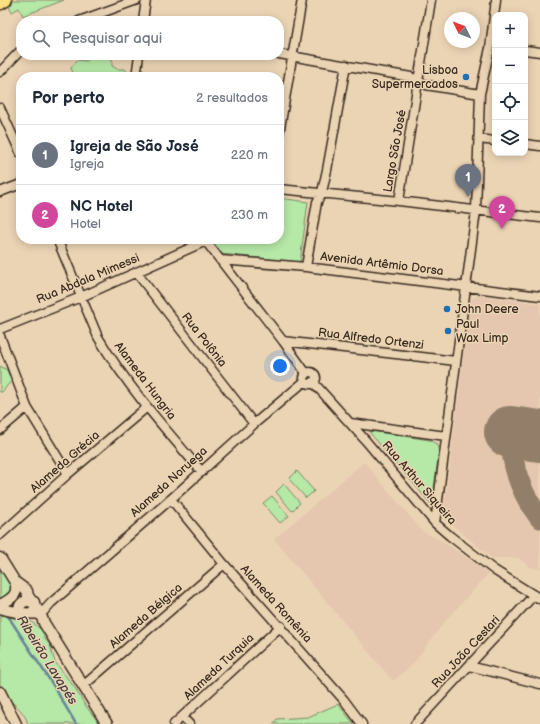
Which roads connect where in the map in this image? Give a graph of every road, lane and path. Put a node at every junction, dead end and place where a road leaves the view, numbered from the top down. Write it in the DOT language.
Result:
graph roads {
  1 [pos="5,0"];
  2 [pos="137,0"];
  3 [pos="146,0"];
  4 [pos="302,0"];
  5 [pos="431,0"];
  6 [pos="496,0"];
  7 [pos="0,3"];
  8 [pos="495,12"];
  9 [pos="93,16"];
  10 [pos="144,16"];
  11 [pos="528,50"];
  12 [pos="492,52"];
  13 [pos="540,52"];
  14 [pos="16,55"];
  15 [pos="284,55"];
  16 [pos="292,56"];
  17 [pos="138,60"];
  18 [pos="346,65"];
  19 [pos="0,72"];
  20 [pos="137,72"];
  21 [pos="419,82"];
  22 [pos="480,94"];
  23 [pos="284,101"];
  24 [pos="0,108"];
  25 [pos="479,139"];
  26 [pos="492,141"];
  27 [pos="16,143"];
  28 [pos="528,144"];
  29 [pos="540,146"];
  30 [pos="16,186"];
  31 [pos="284,189"];
  32 [pos="0,192"];
  33 [pos="322,192"];
  34 [pos="399,201"];
  35 [pos="476,211"];
  36 [pos="540,218"];
  37 [pos="59,244"];
  38 [pos="196,244"];
  39 [pos="208,244"];
  40 [pos="220,260"];
  41 [pos="306,267"];
  42 [pos="136,272"];
  43 [pos="465,286"];
  44 [pos="540,296"];
  45 [pos="81,297"];
  46 [pos="0,329"];
  47 [pos="0,336"];
  48 [pos="283,341"];
  49 [pos="456,361"];
  50 [pos="308,379"];
  51 [pos="27,407"];
  52 [pos="147,407"];
  53 [pos="350,423"];
  54 [pos="254,424"];
  55 [pos="0,430"];
  56 [pos="446,436"];
  57 [pos="202,472"];
  58 [pos="68,474"];
  59 [pos="171,499"];
  60 [pos="435,523"];
  61 [pos="0,535"];
  62 [pos="0,558"];
  63 [pos="224,564"];
  64 [pos="15,582"];
  65 [pos="537,597"];
  66 [pos="34,602"];
  67 [pos="51,603"];
  68 [pos="2,607"];
  69 [pos="18,613"];
  70 [pos="37,613"];
  71 [pos="281,626"];
  72 [pos="469,666"];
  73 [pos="540,684"];
  74 [pos="83,686"];
  75 [pos="2,697"];
  76 [pos="182,717"];
  77 [pos="16,724"];
  78 [pos="107,724"];
  79 [pos="174,724"];
  80 [pos="189,724"];
  81 [pos="362,724"];
  82 [pos="416,724"];
  1 -- 7 [label="main road"];
  2 -- 9 [label="street"];
  3 -- 10 [label="street"];
  4 -- 16 [label="street"];
  5 -- 21 [label="street, Largo São José"];
  6 -- 8 [label="street"];
  11 -- 13 [label="street"];
  12 -- 22 [label="street"];
  14 -- 19 [label="street"];
  15 -- 16 [label="street"];
  16 -- 18 [label="street"];
  16 -- 23 [label="street"];
  17 -- 20 [label="street"];
  18 -- 21 [label="street"];
  18 -- 33 [label="street"];
  21 -- 22 [label="street"];
  21 -- 34 [label="street, Largo São José"];
  22 -- 25 [label="street"];
  24 -- 27 [label="street"];
  25 -- 26 [label="street"];
  25 -- 35 [label="street"];
  28 -- 29 [label="street"];
  30 -- 32 [label="street"];
  31 -- 33 [label="street"];
  33 -- 34 [label="street"];
  33 -- 41 [label="street"];
  34 -- 35 [label="street"];
  35 -- 36 [label="street"];
  35 -- 43 [label="street"];
  37 -- 45 [label="street, Alameda Hungria"];
  38 -- 42 [label="street, Rua Abdala Mimessi"];
  39 -- 40 [label="street, Rua Arthur Siqueira"];
  40 -- 41 [label="street, Avenida Artêmio Dorsa"];
  40 -- 48 [label="street, Rua Arthur Siqueira"];
  41 -- 43 [label="street, Avenida Artêmio Dorsa"];
  42 -- 45 [label="street, Rua Abdala Mimessi"];
  42 -- 54 [label="street, Rua Polônia"];
  43 -- 44 [label="street, Avenida Artêmio Dorsa"];
  43 -- 49 [label="street"];
  45 -- 46 [label="street, Rua Abdala Mimessi"];
  45 -- 52 [label="street, Alameda Hungria"];
  47 -- 51 [label="street"];
  48 -- 49 [label="street, Rua Alfredo Ortenzi"];
  48 -- 50 [label="street, Rua Arthur Siqueira"];
  49 -- 56 [label="street"];
  50 -- 53 [label="street, Rua Arthur Siqueira"];
  50 -- 54 [label="street, Alameda Noruega"];
  51 -- 55 [label="street"];
  51 -- 58 [label="street"];
  52 -- 57 [label="street, Alameda Hungria"];
  52 -- 58 [label="street, Alameda Grécia"];
  53 -- 56 [label="street"];
  53 -- 60 [label="street, Rua Arthur Siqueira"];
  54 -- 57 [label="street, Alameda Noruega"];
  56 -- 60 [label="street"];
  57 -- 59 [label="street, Alameda Noruega"];
  58 -- 61 [label="street, Alameda Grécia"];
  59 -- 63 [label="street, Alameda Romênia"];
  59 -- 67 [label="street, Alameda Noruega"];
  60 -- 65 [label="street, Rua Arthur Siqueira"];
  62 -- 64 [label="street"];
  63 -- 71 [label="street, Alameda Romênia"];
  63 -- 74 [label="street, Alameda Bélgica"];
  64 -- 66 [label="street"];
  64 -- 68 [label="street"];
  65 -- 72 [label="street, Rua João Cestari"];
  66 -- 67 [label="street"];
  66 -- 69 [label="street"];
  66 -- 70 [label="street"];
  67 -- 70 [label="street, Alameda Noruega"];
  68 -- 69 [label="street"];
  69 -- 70 [label="street"];
  70 -- 74 [label="street"];
  71 -- 76 [label="street, Alameda Turquia"];
  71 -- 81 [label="street, Alameda Romênia"];
  72 -- 73 [label="street"];
  72 -- 82 [label="street, Rua João Cestari"];
  74 -- 78 [label="street"];
  75 -- 77 [label="street"];
  76 -- 79 [label="street, Alameda Turquia"];
  76 -- 80 [label="street"];
}
